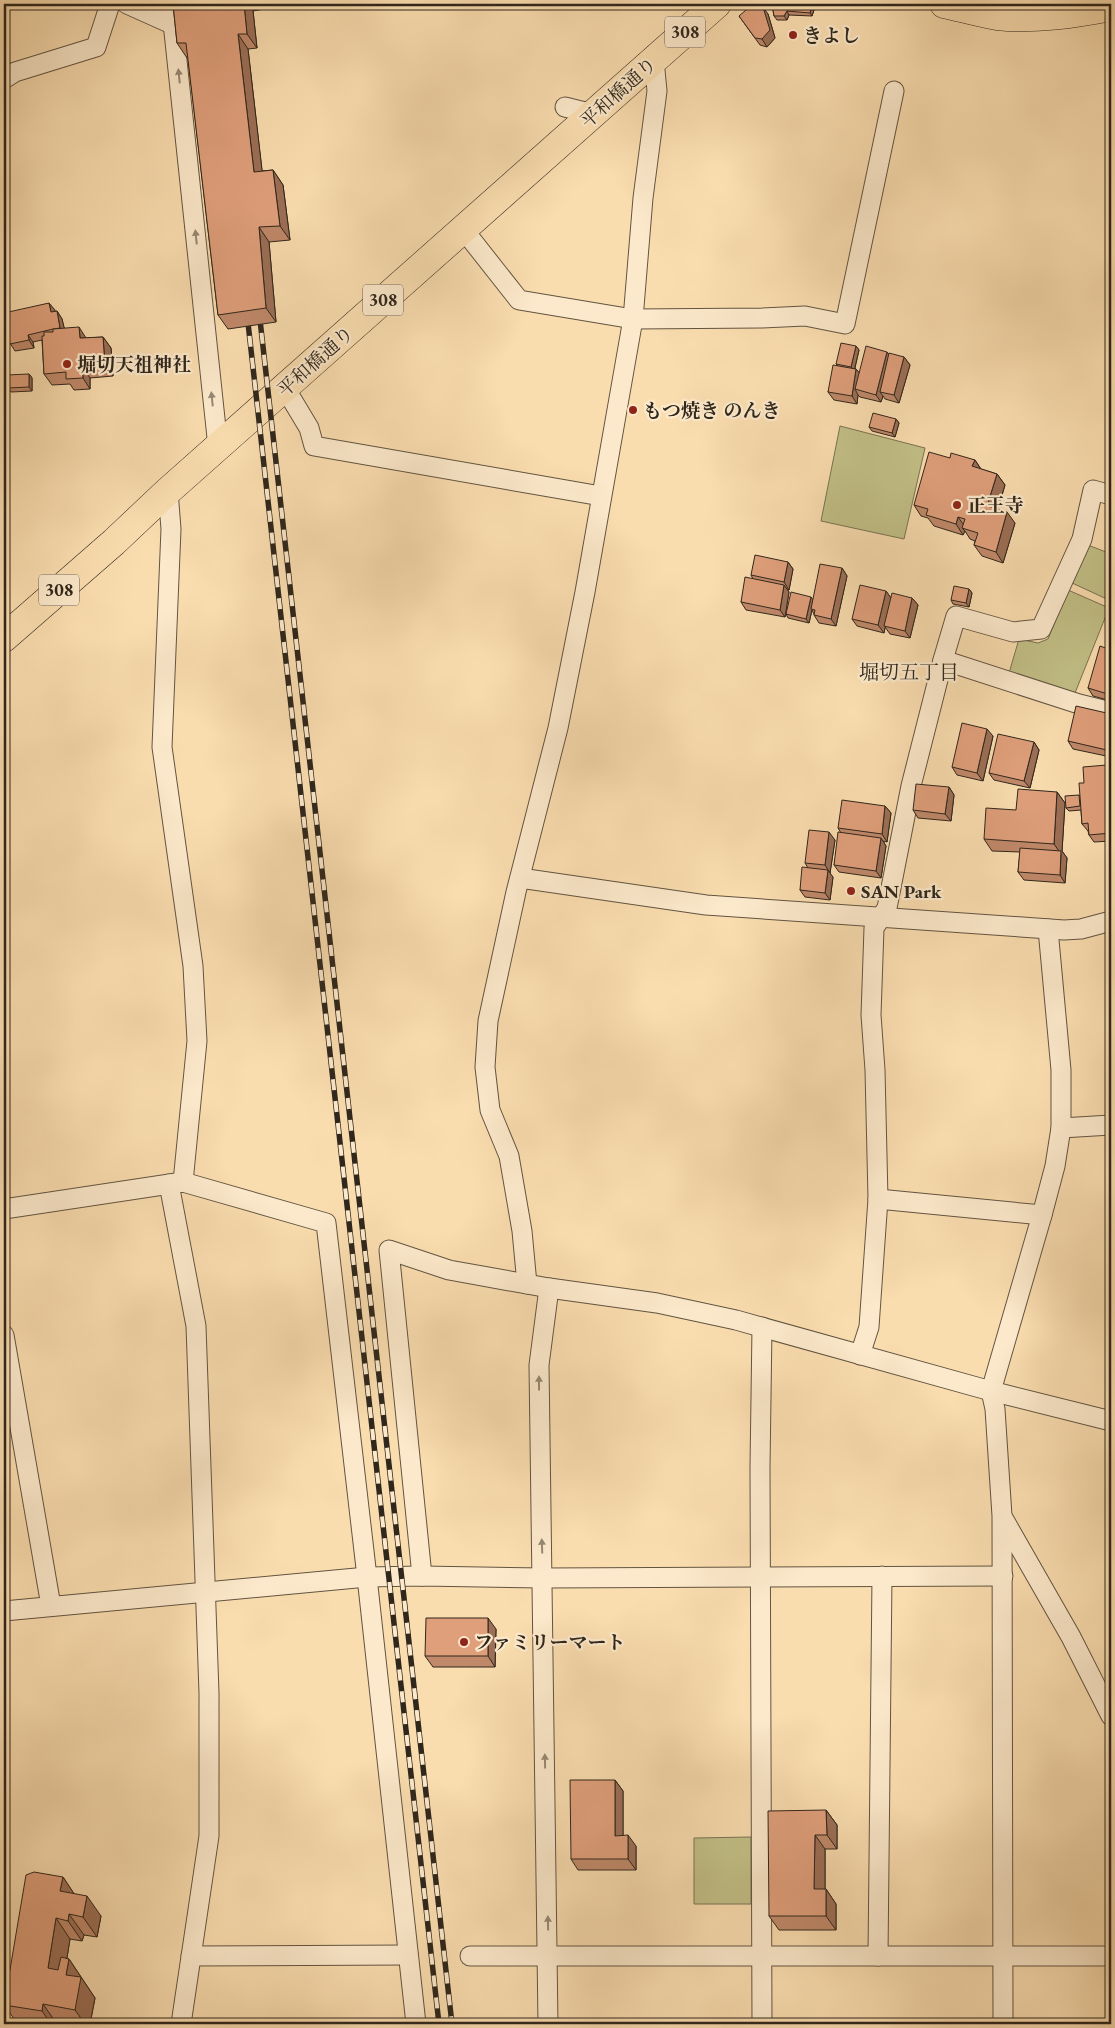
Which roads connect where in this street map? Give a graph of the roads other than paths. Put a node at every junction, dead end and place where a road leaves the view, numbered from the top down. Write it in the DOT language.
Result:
graph roads {
  1 [pos="110,4"];
  2 [pos="127,4"];
  3 [pos="171,4"];
  4 [pos="717,4"];
  5 [pos="944,4"];
  6 [pos="1111,7"];
  7 [pos="976,8"];
  8 [pos="174,26"];
  9 [pos="654,60"];
  10 [pos="4,79"];
  11 [pos="894,91"];
  12 [pos="565,107"];
  13 [pos="593,114"];
  14 [pos="463,229"];
  15 [pos="633,318"];
  16 [pos="285,388"];
  17 [pos="218,447"];
  18 [pos="168,491"];
  19 [pos="1111,495"];
  20 [pos="601,496"];
  21 [pos="4,638"];
  22 [pos="943,660"];
  23 [pos="1111,712"];
  24 [pos="520,878"];
  25 [pos="880,917"];
  26 [pos="1111,921"];
  27 [pos="1048,929"];
  28 [pos="1111,1125"];
  29 [pos="1060,1128"];
  30 [pos="176,1183"];
  31 [pos="878,1199"];
  32 [pos="4,1210"];
  33 [pos="1042,1215"];
  34 [pos="527,1284"];
  35 [pos="549,1288"];
  36 [pos="762,1327"];
  37 [pos="4,1335"];
  38 [pos="860,1355"];
  39 [pos="991,1391"];
  40 [pos="1111,1421"];
  41 [pos="1002,1516"];
  42 [pos="422,1576"];
  43 [pos="761,1576"];
  44 [pos="882,1576"];
  45 [pos="1002,1576"];
  46 [pos="367,1577"];
  47 [pos="543,1578"];
  48 [pos="205,1591"];
  49 [pos="51,1606"];
  50 [pos="4,1611"];
  51 [pos="1111,1716"];
  52 [pos="408,1955"];
  53 [pos="548,1955"];
  54 [pos="762,1955"];
  55 [pos="1003,1955"];
  56 [pos="191,1956"];
  57 [pos="470,1956"];
  58 [pos="878,1956"];
  59 [pos="1111,1956"];
  60 [pos="181,2024"];
  61 [pos="416,2024"];
  62 [pos="548,2024"];
  63 [pos="762,2024"];
  64 [pos="1003,2024"];
  1 -- 10 [label="street"];
  2 -- 8 [label="street"];
  3 -- 8 [label="street"];
  4 -- 9 [label="main road, 平和橋通り / 308"];
  5 -- 7 [label="main road"];
  6 -- 7 [label="main road"];
  17 -- 8 [label="street, one-way"];
  9 -- 13 [label="main road, 平和橋通り / 308"];
  9 -- 15 [label="street"];
  11 -- 15 [label="street"];
  12 -- 13 [label="street"];
  13 -- 14 [label="main road, 平和橋通り / 308"];
  14 -- 15 [label="street"];
  14 -- 16 [label="main road, 平和橋通り / 308"];
  15 -- 20 [label="street"];
  16 -- 17 [label="main road, 平和橋通り / 308"];
  16 -- 20 [label="street"];
  17 -- 18 [label="main road, 平和橋通り / 308"];
  18 -- 21 [label="main road, 平和橋通り / 308"];
  18 -- 30 [label="street"];
  19 -- 22 [label="street"];
  20 -- 24 [label="street"];
  22 -- 23 [label="street"];
  22 -- 25 [label="street"];
  24 -- 25 [label="street"];
  24 -- 34 [label="street"];
  25 -- 27 [label="street"];
  25 -- 31 [label="street"];
  26 -- 27 [label="street"];
  27 -- 29 [label="street"];
  28 -- 29 [label="street"];
  29 -- 33 [label="street"];
  30 -- 32 [label="street"];
  30 -- 46 [label="street"];
  30 -- 48 [label="street"];
  31 -- 33 [label="street"];
  31 -- 38 [label="street"];
  33 -- 39 [label="street"];
  34 -- 35 [label="street"];
  34 -- 42 [label="street"];
  35 -- 36 [label="street"];
  47 -- 35 [label="street, one-way"];
  36 -- 38 [label="street"];
  36 -- 43 [label="street"];
  37 -- 49 [label="street"];
  38 -- 39 [label="street"];
  39 -- 40 [label="street"];
  39 -- 41 [label="street"];
  41 -- 45 [label="street"];
  41 -- 51 [label="street"];
  42 -- 46 [label="street"];
  42 -- 47 [label="street"];
  43 -- 44 [label="street"];
  43 -- 47 [label="street"];
  43 -- 54 [label="street"];
  44 -- 45 [label="street"];
  44 -- 58 [label="street"];
  45 -- 55 [label="street"];
  46 -- 48 [label="street"];
  46 -- 52 [label="street"];
  53 -- 47 [label="street, one-way"];
  48 -- 49 [label="street"];
  48 -- 56 [label="street"];
  49 -- 50 [label="street"];
  52 -- 56 [label="street"];
  52 -- 61 [label="street"];
  53 -- 54 [label="street"];
  53 -- 57 [label="street"];
  53 -- 62 [label="street"];
  54 -- 58 [label="street"];
  54 -- 63 [label="street"];
  55 -- 58 [label="street"];
  55 -- 59 [label="street"];
  55 -- 64 [label="street"];
  56 -- 60 [label="street"];
}
